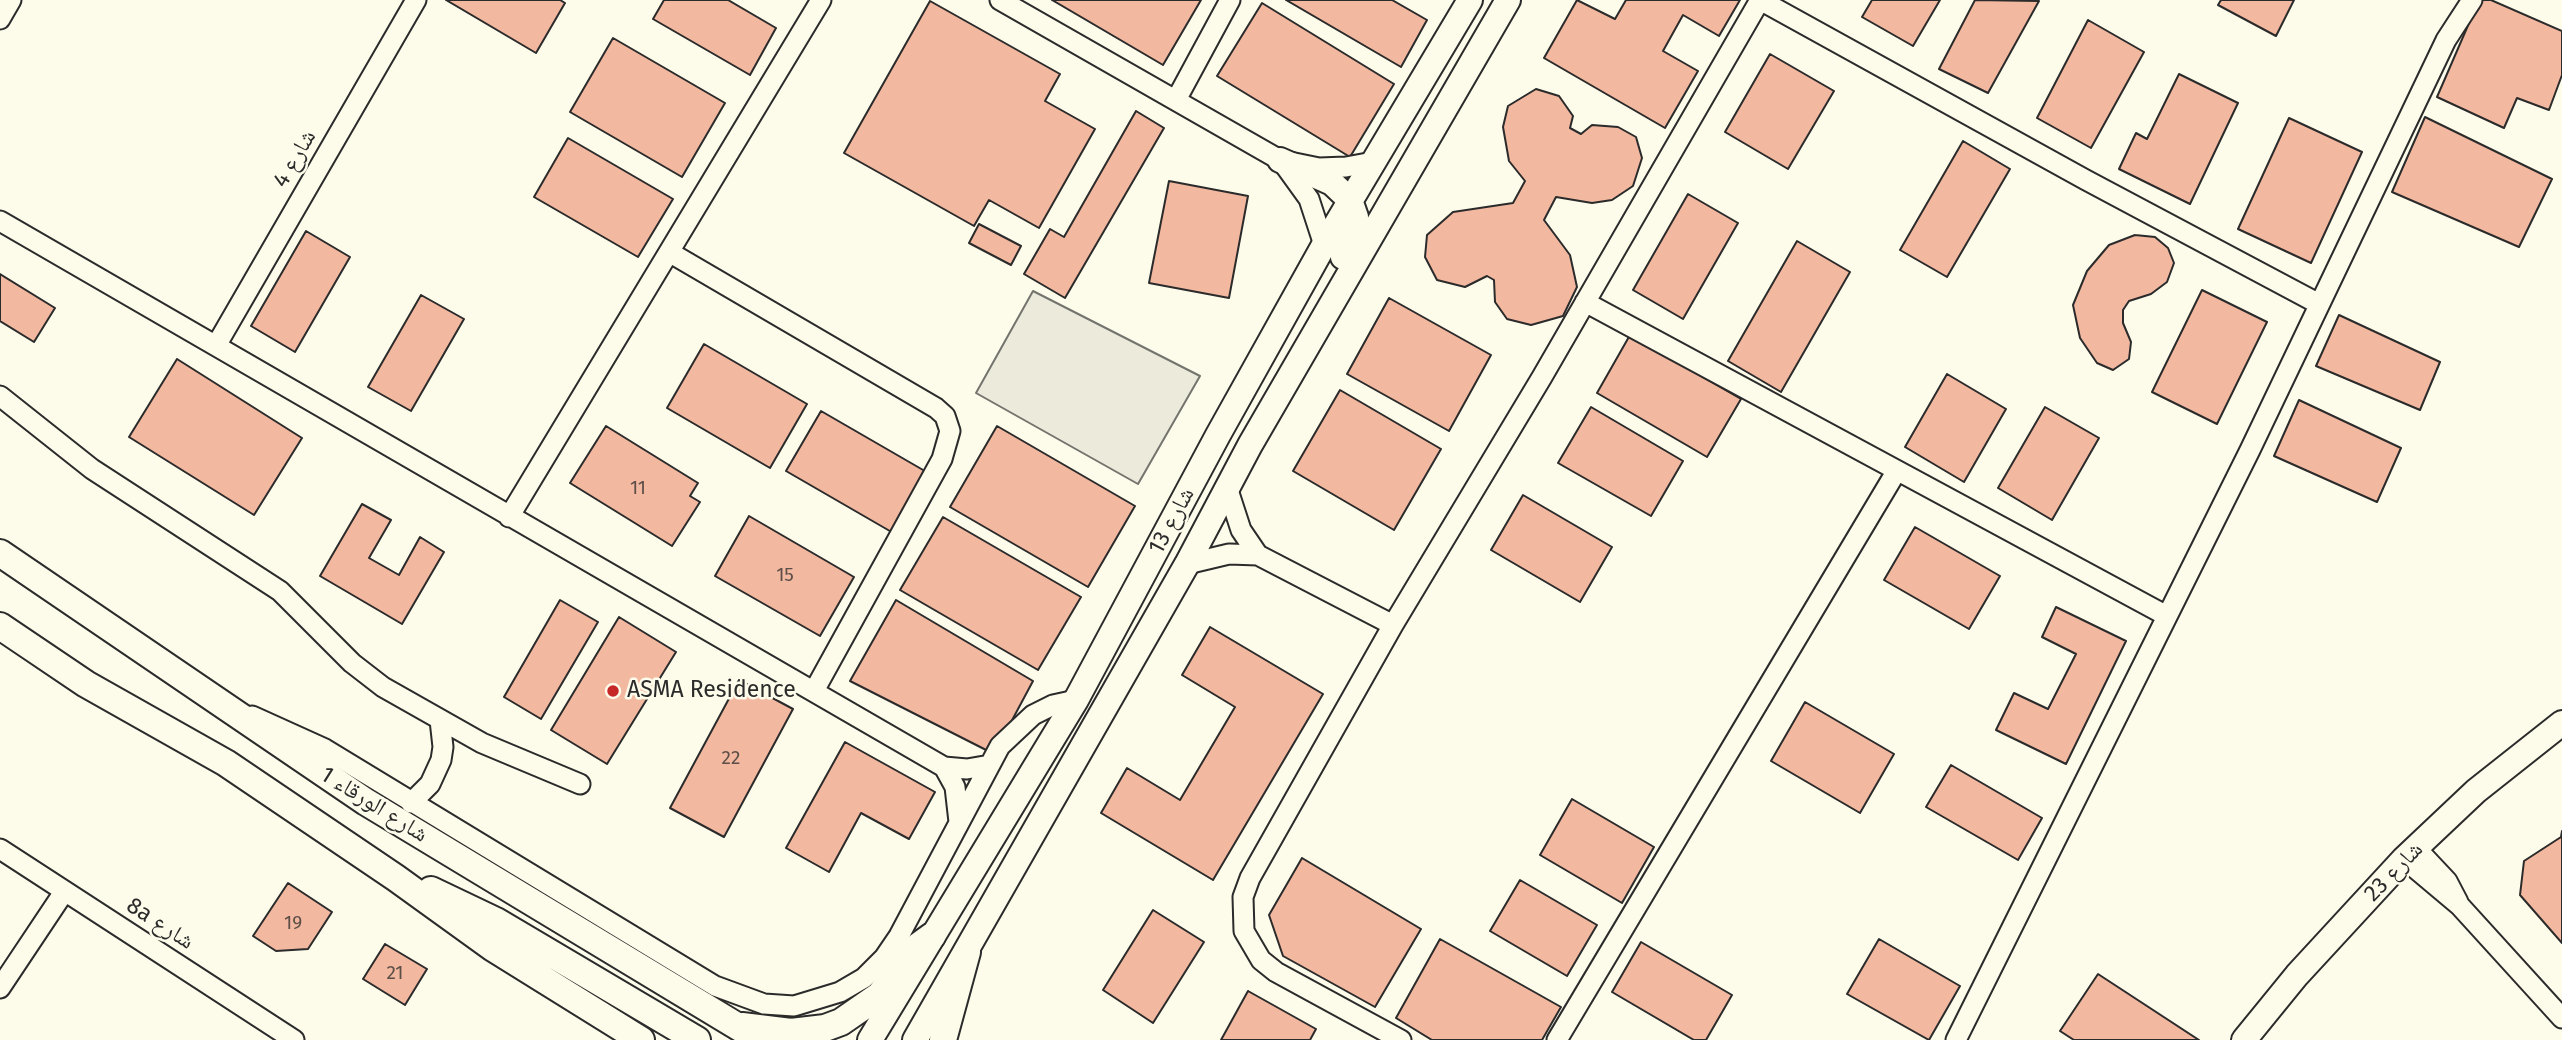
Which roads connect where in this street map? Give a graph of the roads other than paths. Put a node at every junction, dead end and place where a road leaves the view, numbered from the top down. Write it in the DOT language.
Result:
graph roads {
  1 [pos="11,0"];
  2 [pos="416,0"];
  3 [pos="821,0"];
  4 [pos="1000,0"];
  5 [pos="1230,0"];
  6 [pos="1470,0"];
  7 [pos="1508,0"];
  8 [pos="1760,0"];
  9 [pos="2456,0"];
  10 [pos="2472,0"];
  11 [pos="0,19"];
  12 [pos="2446,40"];
  13 [pos="1176,100"];
  14 [pos="1280,159"];
  15 [pos="1373,162"];
  16 [pos="1350,200"];
  17 [pos="0,220"];
  18 [pos="1324,245"];
  19 [pos="670,252"];
  20 [pos="1585,302"];
  21 [pos="2319,304"];
  22 [pos="217,344"];
  23 [pos="1297,370"];
  24 [pos="0,396"];
  25 [pos="1896,472"];
  26 [pos="1227,487"];
  27 [pos="509,517"];
  28 [pos="0,553"];
  29 [pos="1258,555"];
  30 [pos="1187,564"];
  31 [pos="2167,616"];
  32 [pos="1393,625"];
  33 [pos="0,626"];
  34 [pos="814,691"];
  35 [pos="1076,701"];
  36 [pos="236,711"];
  37 [pos="440,720"];
  38 [pos="2562,723"];
  39 [pos="990,765"];
  40 [pos="944,767"];
  41 [pos="580,784"];
  42 [pos="411,803"];
  43 [pos="959,823"];
  44 [pos="0,849"];
  45 [pos="2410,854"];
  46 [pos="396,878"];
  47 [pos="64,892"];
  48 [pos="932,936"];
  49 [pos="967,952"];
  50 [pos="0,988"];
  51 [pos="2562,1018"];
  52 [pos="733,1024"];
  53 [pos="294,1040"];
  54 [pos="641,1040"];
  55 [pos="697,1040"];
  56 [pos="760,1040"];
  57 [pos="870,1040"];
  58 [pos="915,1040"];
  59 [pos="943,1040"];
  60 [pos="1401,1040"];
  61 [pos="1557,1040"];
  62 [pos="1956,1040"];
  63 [pos="2244,1040"];
  1 -- 11 [label="street"];
  2 -- 22 [label="street, شارع 4"];
  3 -- 19 [label="street"];
  4 -- 13 [label="street"];
  5 -- 13 [label="street"];
  6 -- 15 [label="street, شارع 13"];
  7 -- 23 [label="street, شارع 13"];
  8 -- 20 [label="street"];
  8 -- 21 [label="street"];
  9 -- 12 [label="street"];
  10 -- 12 [label="street"];
  12 -- 21 [label="street"];
  13 -- 14 [label="street"];
  14 -- 15 [label="street"];
  14 -- 16 [label="street"];
  14 -- 18 [label="street"];
  15 -- 16 [label="street, شارع 13"];
  16 -- 18 [label="street, شارع 13"];
  16 -- 23 [label="street"];
  17 -- 22 [label="street"];
  18 -- 35 [label="street, شارع 13"];
  19 -- 27 [label="street"];
  19 -- 34 [label="street"];
  20 -- 25 [label="street"];
  20 -- 32 [label="street"];
  21 -- 31 [label="street"];
  22 -- 27 [label="street"];
  23 -- 26 [label="street, شارع 13"];
  24 -- 37 [label="street"];
  25 -- 31 [label="street"];
  25 -- 61 [label="street"];
  26 -- 29 [label="street"];
  26 -- 30 [label="street, شارع 13"];
  27 -- 34 [label="street"];
  28 -- 36 [label="main road, شارع الورقاء 1"];
  29 -- 30 [label="street"];
  29 -- 32 [label="street"];
  30 -- 49 [label="street, شارع 13"];
  31 -- 62 [label="street"];
  32 -- 60 [label="street"];
  33 -- 46 [label="main road, شارع الورقاء 1"];
  34 -- 40 [label="street"];
  35 -- 39 [label="street"];
  35 -- 48 [label="street, شارع 13"];
  36 -- 42 [label="street"];
  36 -- 52 [label="main road, شارع الورقاء 1"];
  37 -- 41 [label="street"];
  37 -- 42 [label="street"];
  38 -- 45 [label="street, شارع 23"];
  39 -- 40 [label="street"];
  39 -- 43 [label="street"];
  40 -- 43 [label="street"];
  42 -- 43 [label="street"];
  44 -- 47 [label="street, 8a شارع"];
  45 -- 51 [label="street"];
  45 -- 63 [label="street, شارع 23"];
  46 -- 54 [label="main road, شارع الورقاء 1"];
  46 -- 55 [label="main road"];
  47 -- 50 [label="street"];
  47 -- 53 [label="street, 8a شارع"];
  48 -- 52 [label="main road"];
  48 -- 57 [label="street, شارع 13"];
  49 -- 58 [label="street, شارع 13"];
  49 -- 59 [label="main road"];
  52 -- 56 [label="main road, شارع الورقاء 1"];
}
